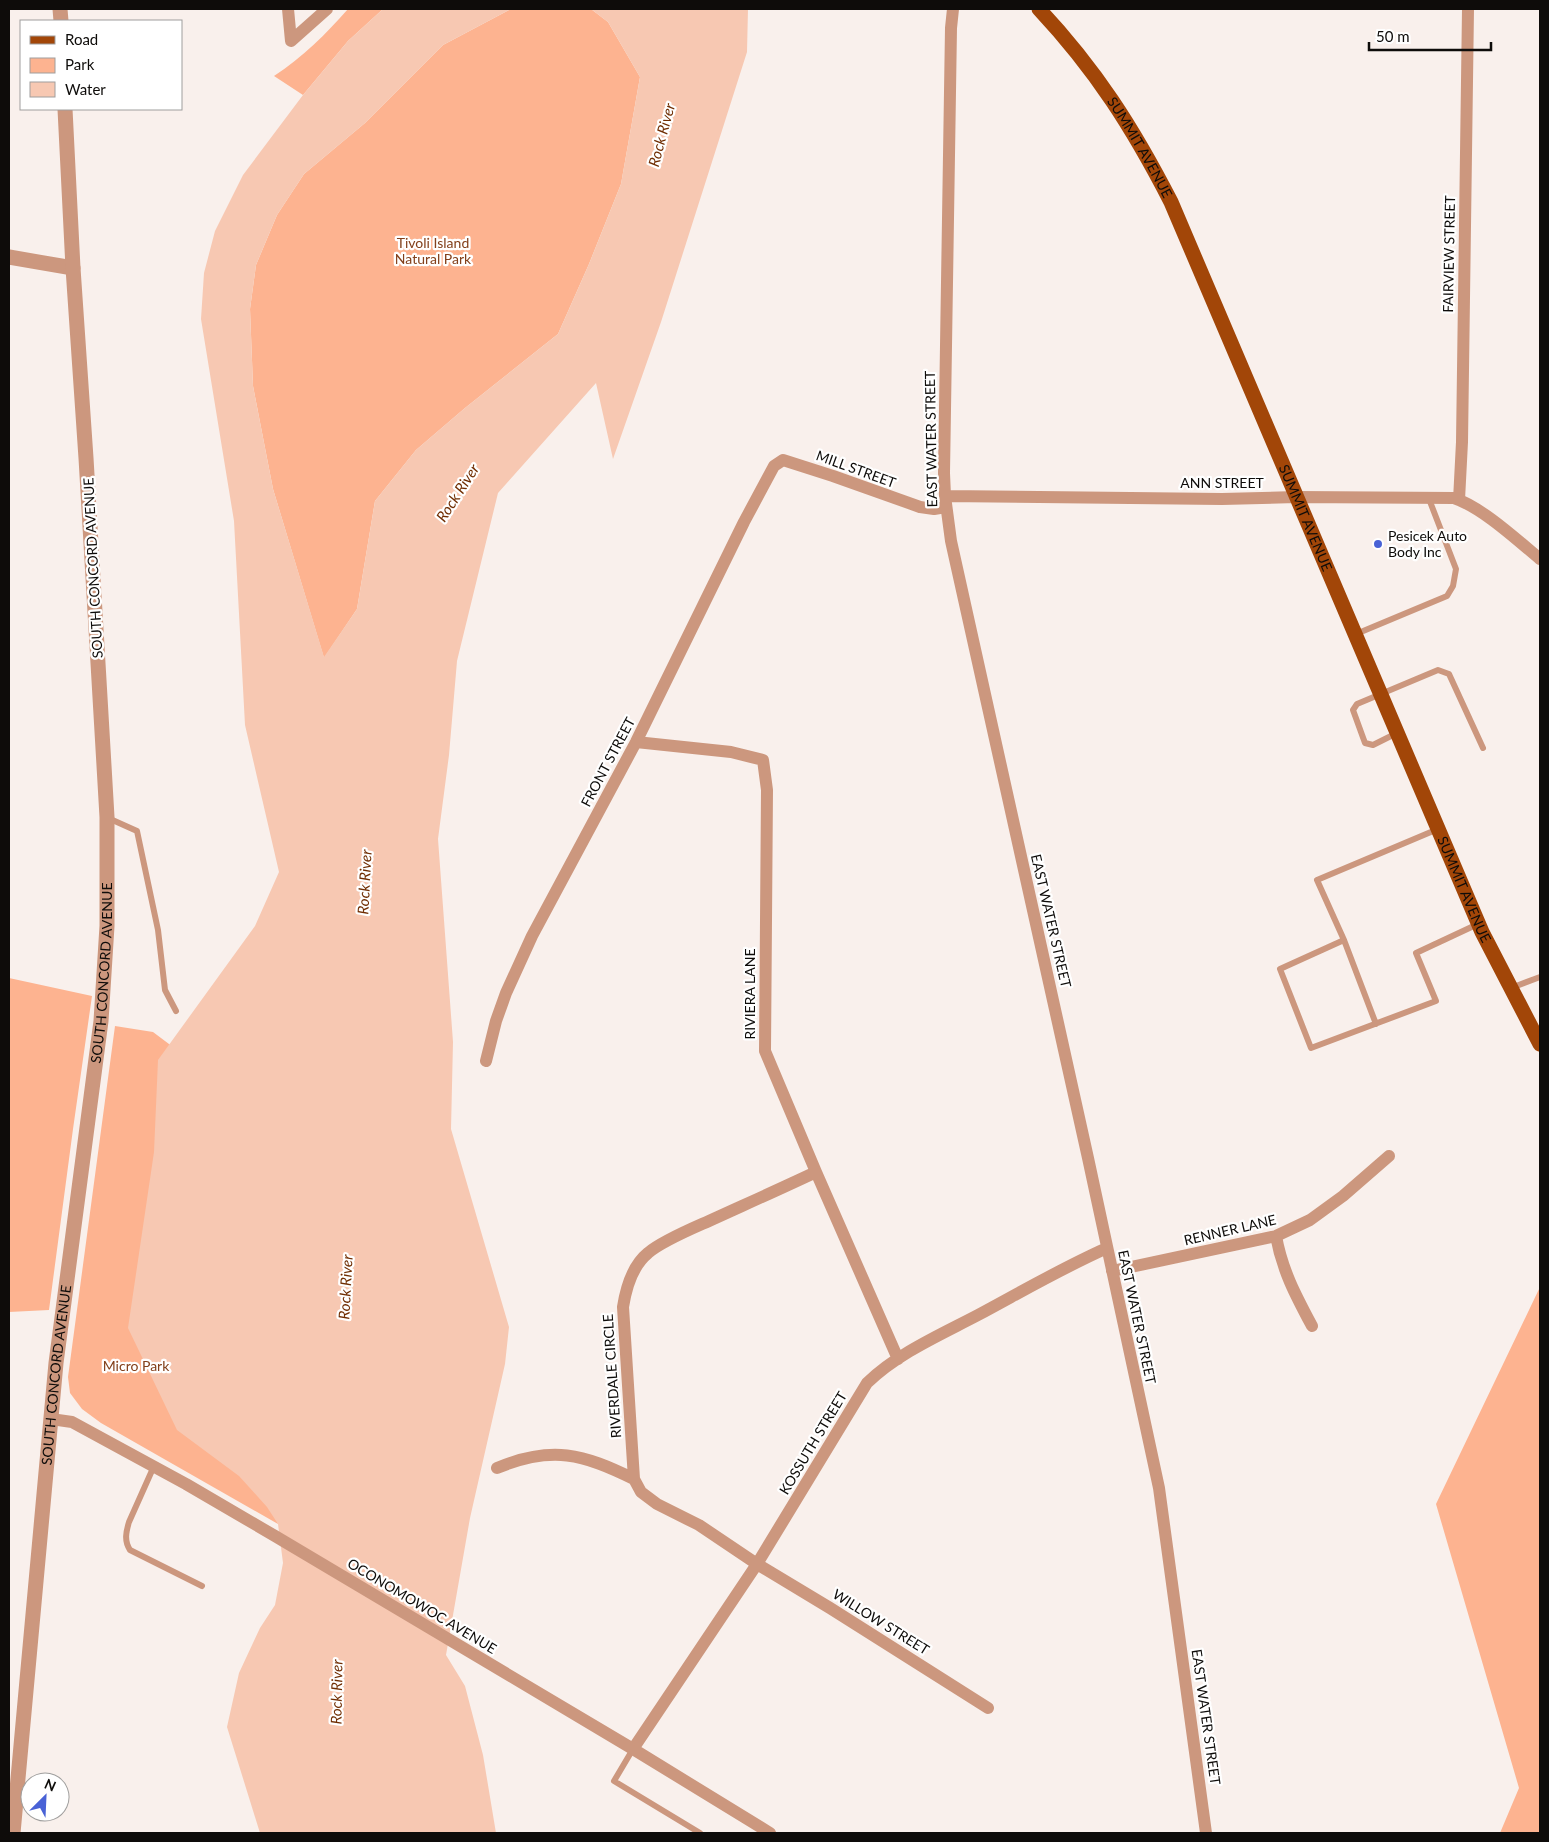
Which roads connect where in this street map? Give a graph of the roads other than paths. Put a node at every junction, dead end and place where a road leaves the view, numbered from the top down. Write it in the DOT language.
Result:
graph roads {
  1 [pos="288,9"];
  2 [pos="327,9"];
  3 [pos="953,9"];
  4 [pos="1039,9"];
  5 [pos="1468,9"];
  6 [pos="65,110"];
  7 [pos="9,257"];
  8 [pos="73,268"];
  9 [pos="766,481"];
  10 [pos="1296,497"];
  11 [pos="1429,499"];
  12 [pos="1459,500"];
  13 [pos="945,501"];
  14 [pos="1540,559"];
  15 [pos="1356,634"];
  16 [pos="1381,694"];
  17 [pos="1397,733"];
  18 [pos="636,742"];
  19 [pos="1483,748"];
  20 [pos="107,817"];
  21 [pos="1439,829"];
  22 [pos="1479,924"];
  23 [pos="1344,940"];
  24 [pos="1540,976"];
  25 [pos="1511,988"];
  26 [pos="176,1011"];
  27 [pos="1376,1024"];
  28 [pos="1540,1044"];
  29 [pos="486,1061"];
  30 [pos="1389,1156"];
  31 [pos="816,1172"];
  32 [pos="1276,1236"];
  33 [pos="1107,1248"];
  34 [pos="1112,1271"];
  35 [pos="1312,1326"];
  36 [pos="898,1359"];
  37 [pos="51,1419"];
  38 [pos="154,1466"];
  39 [pos="497,1468"];
  40 [pos="634,1479"];
  41 [pos="757,1564"];
  42 [pos="202,1586"];
  43 [pos="988,1708"];
  44 [pos="633,1749"];
  45 [pos="755,1830"];
  46 [pos="13,1833"];
  47 [pos="700,1833"];
  48 [pos="770,1833"];
  49 [pos="1206,1833"];
  1 -- 2 [label="street"];
  3 -- 13 [label="street, EAST WATER STREET"];
  4 -- 10 [label="main road, SUMMIT AVENUE"];
  5 -- 12 [label="street, FAIRVIEW STREET"];
  6 -- 8 [label="street, SOUTH CONCORD AVENUE"];
  7 -- 8 [label="street"];
  8 -- 20 [label="street, SOUTH CONCORD AVENUE"];
  9 -- 13 [label="street, MILL STREET"];
  9 -- 18 [label="street, FRONT STREET"];
  10 -- 11 [label="street, ANN STREET"];
  10 -- 13 [label="street, ANN STREET"];
  10 -- 15 [label="main road, SUMMIT AVENUE"];
  11 -- 12 [label="street, ANN STREET"];
  11 -- 15 [label="lane"];
  12 -- 14 [label="street, ANN STREET"];
  13 -- 33 [label="street, EAST WATER STREET"];
  15 -- 16 [label="main road, SUMMIT AVENUE"];
  16 -- 17 [label="main road, SUMMIT AVENUE"];
  16 -- 17 [label="lane"];
  16 -- 19 [label="lane"];
  17 -- 21 [label="main road, SUMMIT AVENUE"];
  18 -- 29 [label="street, FRONT STREET"];
  18 -- 31 [label="street, RIVIERA LANE"];
  20 -- 26 [label="lane"];
  20 -- 37 [label="street, SOUTH CONCORD AVENUE"];
  21 -- 22 [label="main road, SUMMIT AVENUE"];
  21 -- 23 [label="lane"];
  22 -- 25 [label="main road, SUMMIT AVENUE"];
  22 -- 27 [label="lane"];
  23 -- 27 [label="lane"];
  23 -- 27 [label="lane"];
  24 -- 25 [label="lane"];
  25 -- 28 [label="main road, SUMMIT AVENUE"];
  30 -- 32 [label="street, RENNER LANE"];
  31 -- 36 [label="street, RIVIERA LANE"];
  31 -- 40 [label="street, RIVERDALE CIRCLE"];
  32 -- 34 [label="street, RENNER LANE"];
  32 -- 35 [label="street"];
  33 -- 34 [label="street, EAST WATER STREET"];
  33 -- 36 [label="street, KOSSUTH STREET"];
  34 -- 49 [label="street, EAST WATER STREET"];
  36 -- 41 [label="street, KOSSUTH STREET"];
  37 -- 38 [label="street, OCONOMOWOC AVENUE"];
  37 -- 46 [label="street, SOUTH CONCORD AVENUE"];
  38 -- 42 [label="lane"];
  38 -- 44 [label="street, OCONOMOWOC AVENUE"];
  39 -- 40 [label="street"];
  40 -- 41 [label="street"];
  41 -- 43 [label="street, WILLOW STREET"];
  41 -- 44 [label="street, KOSSUTH STREET"];
  44 -- 45 [label="street, OCONOMOWOC AVENUE"];
  44 -- 47 [label="lane"];
  45 -- 48 [label="street, OCONOMOWOC AVENUE"];
}
